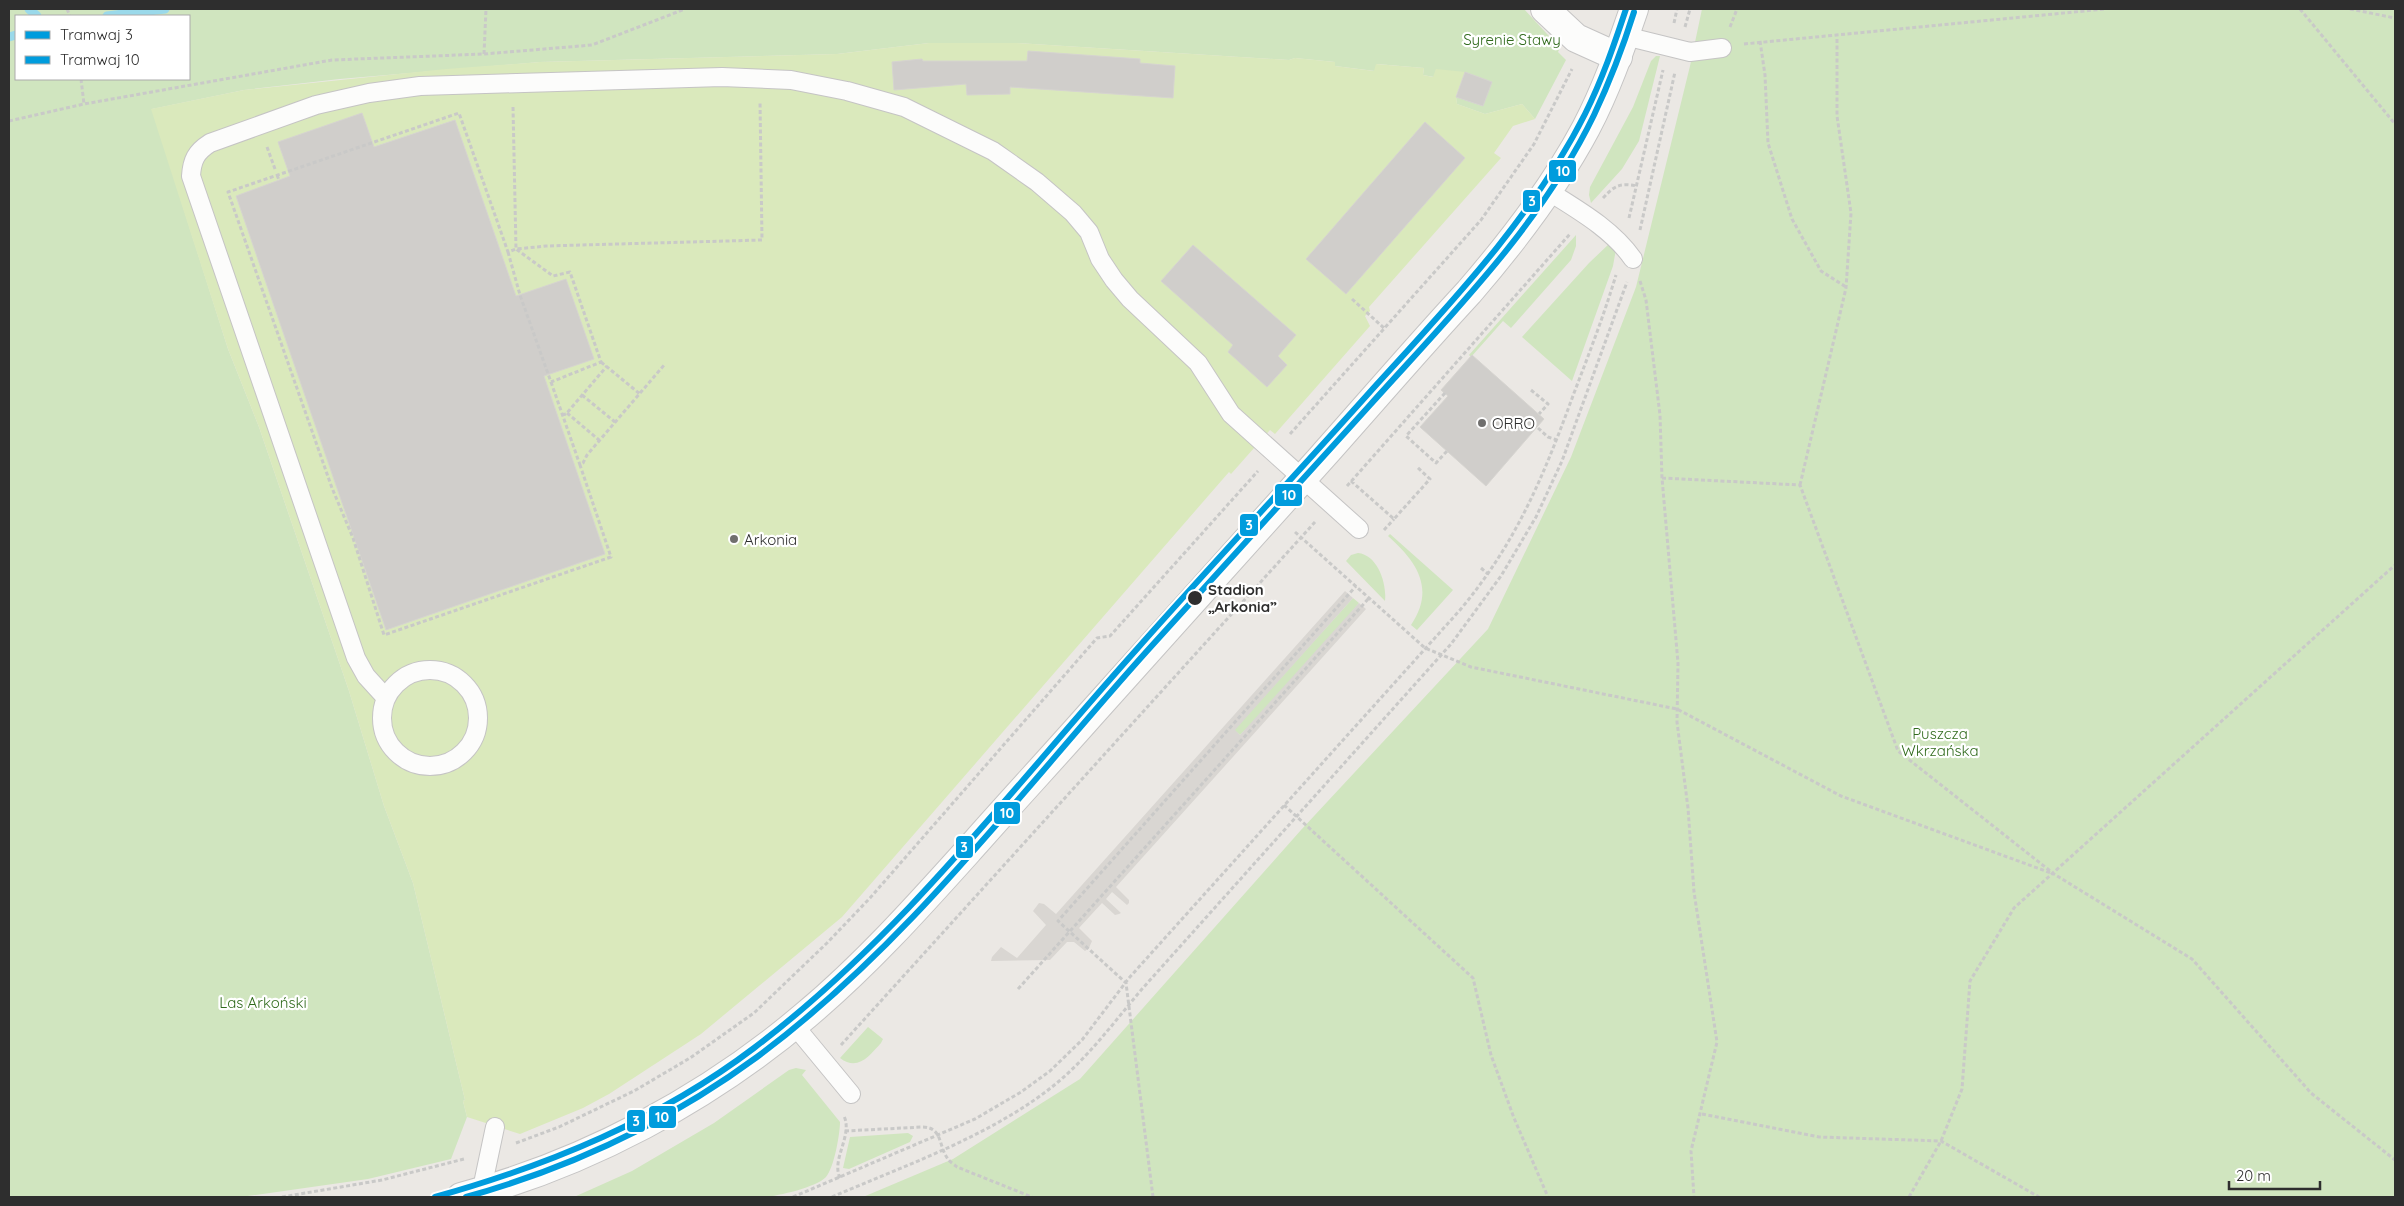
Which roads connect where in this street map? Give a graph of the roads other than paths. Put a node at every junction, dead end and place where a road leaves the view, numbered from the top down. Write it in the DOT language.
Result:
graph roads {
  1 [pos="1545,9"];
  2 [pos="1634,9"];
  3 [pos="1622,46"];
  4 [pos="1722,48"];
  5 [pos="1548,191"];
  6 [pos="1628,252"];
  7 [pos="1302,478"];
  8 [pos="1359,529"];
  9 [pos="386,698"];
  10 [pos="794,1024"];
  11 [pos="851,1094"];
  12 [pos="496,1127"];
  13 [pos="476,1195"];
  1 -- 3 [label="street"];
  2 -- 3 [label="street"];
  3 -- 4 [label="lane"];
  3 -- 5 [label="street"];
  5 -- 6 [label="lane"];
  5 -- 7 [label="street"];
  7 -- 8 [label="lane"];
  7 -- 9 [label="lane"];
  7 -- 10 [label="street"];
  9 -- 9 [label="lane"];
  10 -- 11 [label="lane"];
  10 -- 13 [label="street"];
  12 -- 13 [label="lane"];
}
